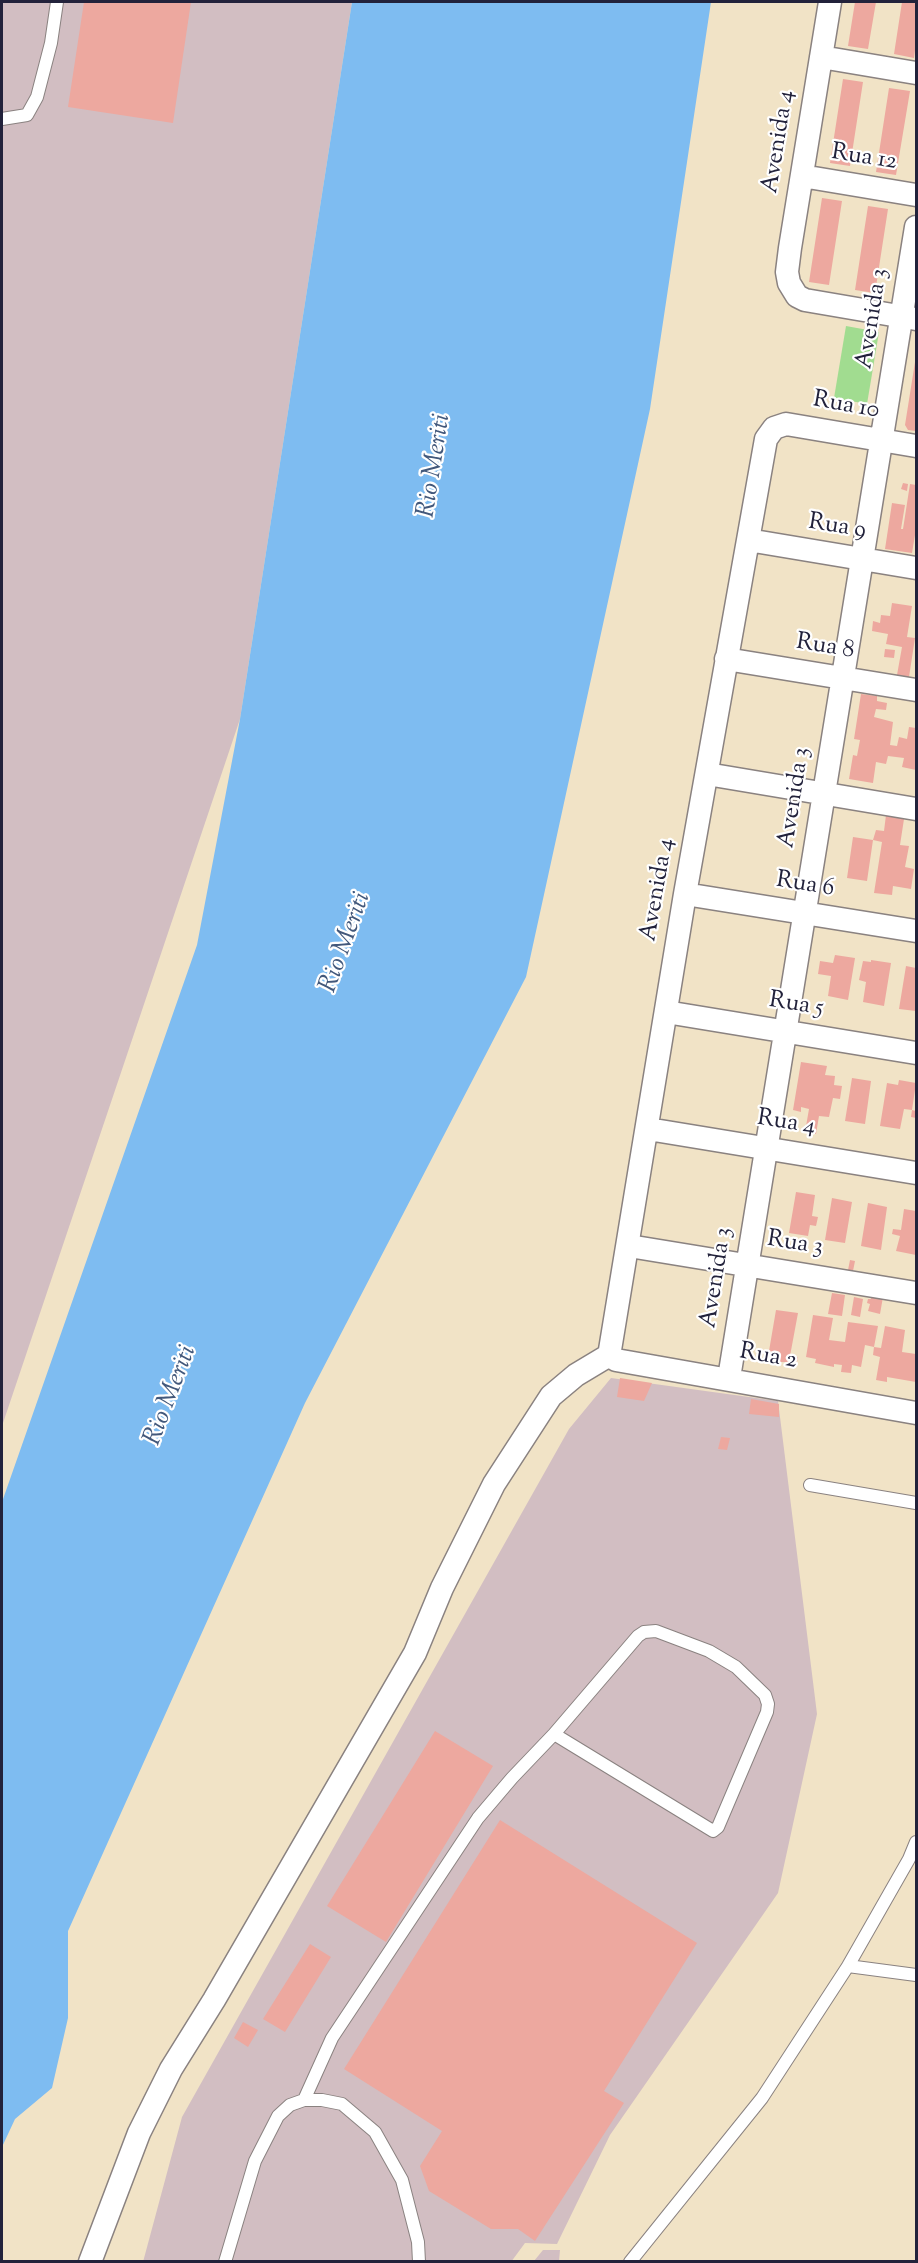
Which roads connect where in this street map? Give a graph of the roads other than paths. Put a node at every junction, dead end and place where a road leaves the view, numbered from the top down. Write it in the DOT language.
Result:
graph roads {
  1 [pos="57,2"];
  2 [pos="830,2"];
  3 [pos="821,57"];
  4 [pos="916,73"];
  5 [pos="2,119"];
  6 [pos="802,176"];
  7 [pos="916,195"];
  8 [pos="916,227"];
  9 [pos="909,318"];
  10 [pos="768,434"];
  11 [pos="882,441"];
  12 [pos="916,447"];
  13 [pos="748,540"];
  14 [pos="862,559"];
  15 [pos="916,568"];
  16 [pos="726,659"];
  17 [pos="843,678"];
  18 [pos="916,690"];
  19 [pos="707,774"];
  20 [pos="824,794"];
  21 [pos="916,809"];
  22 [pos="685,894"];
  23 [pos="805,913"];
  24 [pos="916,932"];
  25 [pos="666,1012"];
  26 [pos="785,1031"];
  27 [pos="916,1053"];
  28 [pos="648,1129"];
  29 [pos="766,1148"];
  30 [pos="916,1173"];
  31 [pos="629,1246"];
  32 [pos="747,1265"];
  33 [pos="916,1293"];
  34 [pos="611,1355"];
  35 [pos="729,1378"];
  36 [pos="916,1413"];
  37 [pos="810,1485"];
  38 [pos="916,1503"];
  39 [pos="554,1734"];
  40 [pos="916,1842"];
  41 [pos="913,1860"];
  42 [pos="848,1966"];
  43 [pos="916,1975"];
  44 [pos="304,2100"];
  45 [pos="90,2262"];
  46 [pos="225,2262"];
  47 [pos="419,2262"];
  48 [pos="630,2262"];
  1 -- 5 [label="lane"];
  2 -- 3 [label="street, Avenida 4"];
  3 -- 4 [label="street"];
  3 -- 6 [label="street, Avenida 4"];
  6 -- 7 [label="street, Rua 12"];
  6 -- 9 [label="street, Avenida 4"];
  8 -- 9 [label="street, Avenida 3"];
  9 -- 11 [label="street, Avenida 3"];
  10 -- 11 [label="street, Rua 10"];
  10 -- 13 [label="street, Avenida 4"];
  11 -- 12 [label="street, Rua 10"];
  11 -- 14 [label="street, Avenida 3"];
  13 -- 14 [label="street, Rua 9"];
  13 -- 16 [label="street, Avenida 4"];
  14 -- 15 [label="street, Rua 9"];
  14 -- 17 [label="street, Avenida 3"];
  16 -- 17 [label="street, Rua 8"];
  16 -- 19 [label="street, Avenida 4"];
  17 -- 18 [label="street, Rua 8"];
  17 -- 20 [label="street, Avenida 3"];
  19 -- 20 [label="street"];
  19 -- 22 [label="street, Avenida 4"];
  20 -- 21 [label="street"];
  20 -- 23 [label="street, Avenida 3"];
  22 -- 23 [label="street, Rua 6"];
  22 -- 25 [label="street, Avenida 4"];
  23 -- 24 [label="street, Rua 6"];
  23 -- 26 [label="street, Avenida 3"];
  25 -- 26 [label="street, Rua 5"];
  25 -- 28 [label="street, Avenida 4"];
  26 -- 27 [label="street, Rua 5"];
  26 -- 29 [label="street, Avenida 3"];
  28 -- 29 [label="street, Rua 4"];
  28 -- 31 [label="street, Avenida 4"];
  29 -- 30 [label="street, Rua 4"];
  29 -- 32 [label="street, Avenida 3"];
  31 -- 32 [label="street, Rua 3"];
  31 -- 34 [label="street, Avenida 4"];
  32 -- 33 [label="street, Rua 3"];
  32 -- 35 [label="street, Avenida 3"];
  34 -- 35 [label="street, Rua 2"];
  34 -- 45 [label="street"];
  35 -- 36 [label="street, Rua 2"];
  37 -- 38 [label="lane"];
  39 -- 39 [label="lane"];
  39 -- 44 [label="lane"];
  40 -- 41 [label="lane"];
  41 -- 42 [label="lane"];
  42 -- 43 [label="lane"];
  42 -- 48 [label="lane"];
  44 -- 46 [label="lane"];
  44 -- 47 [label="lane"];
}
